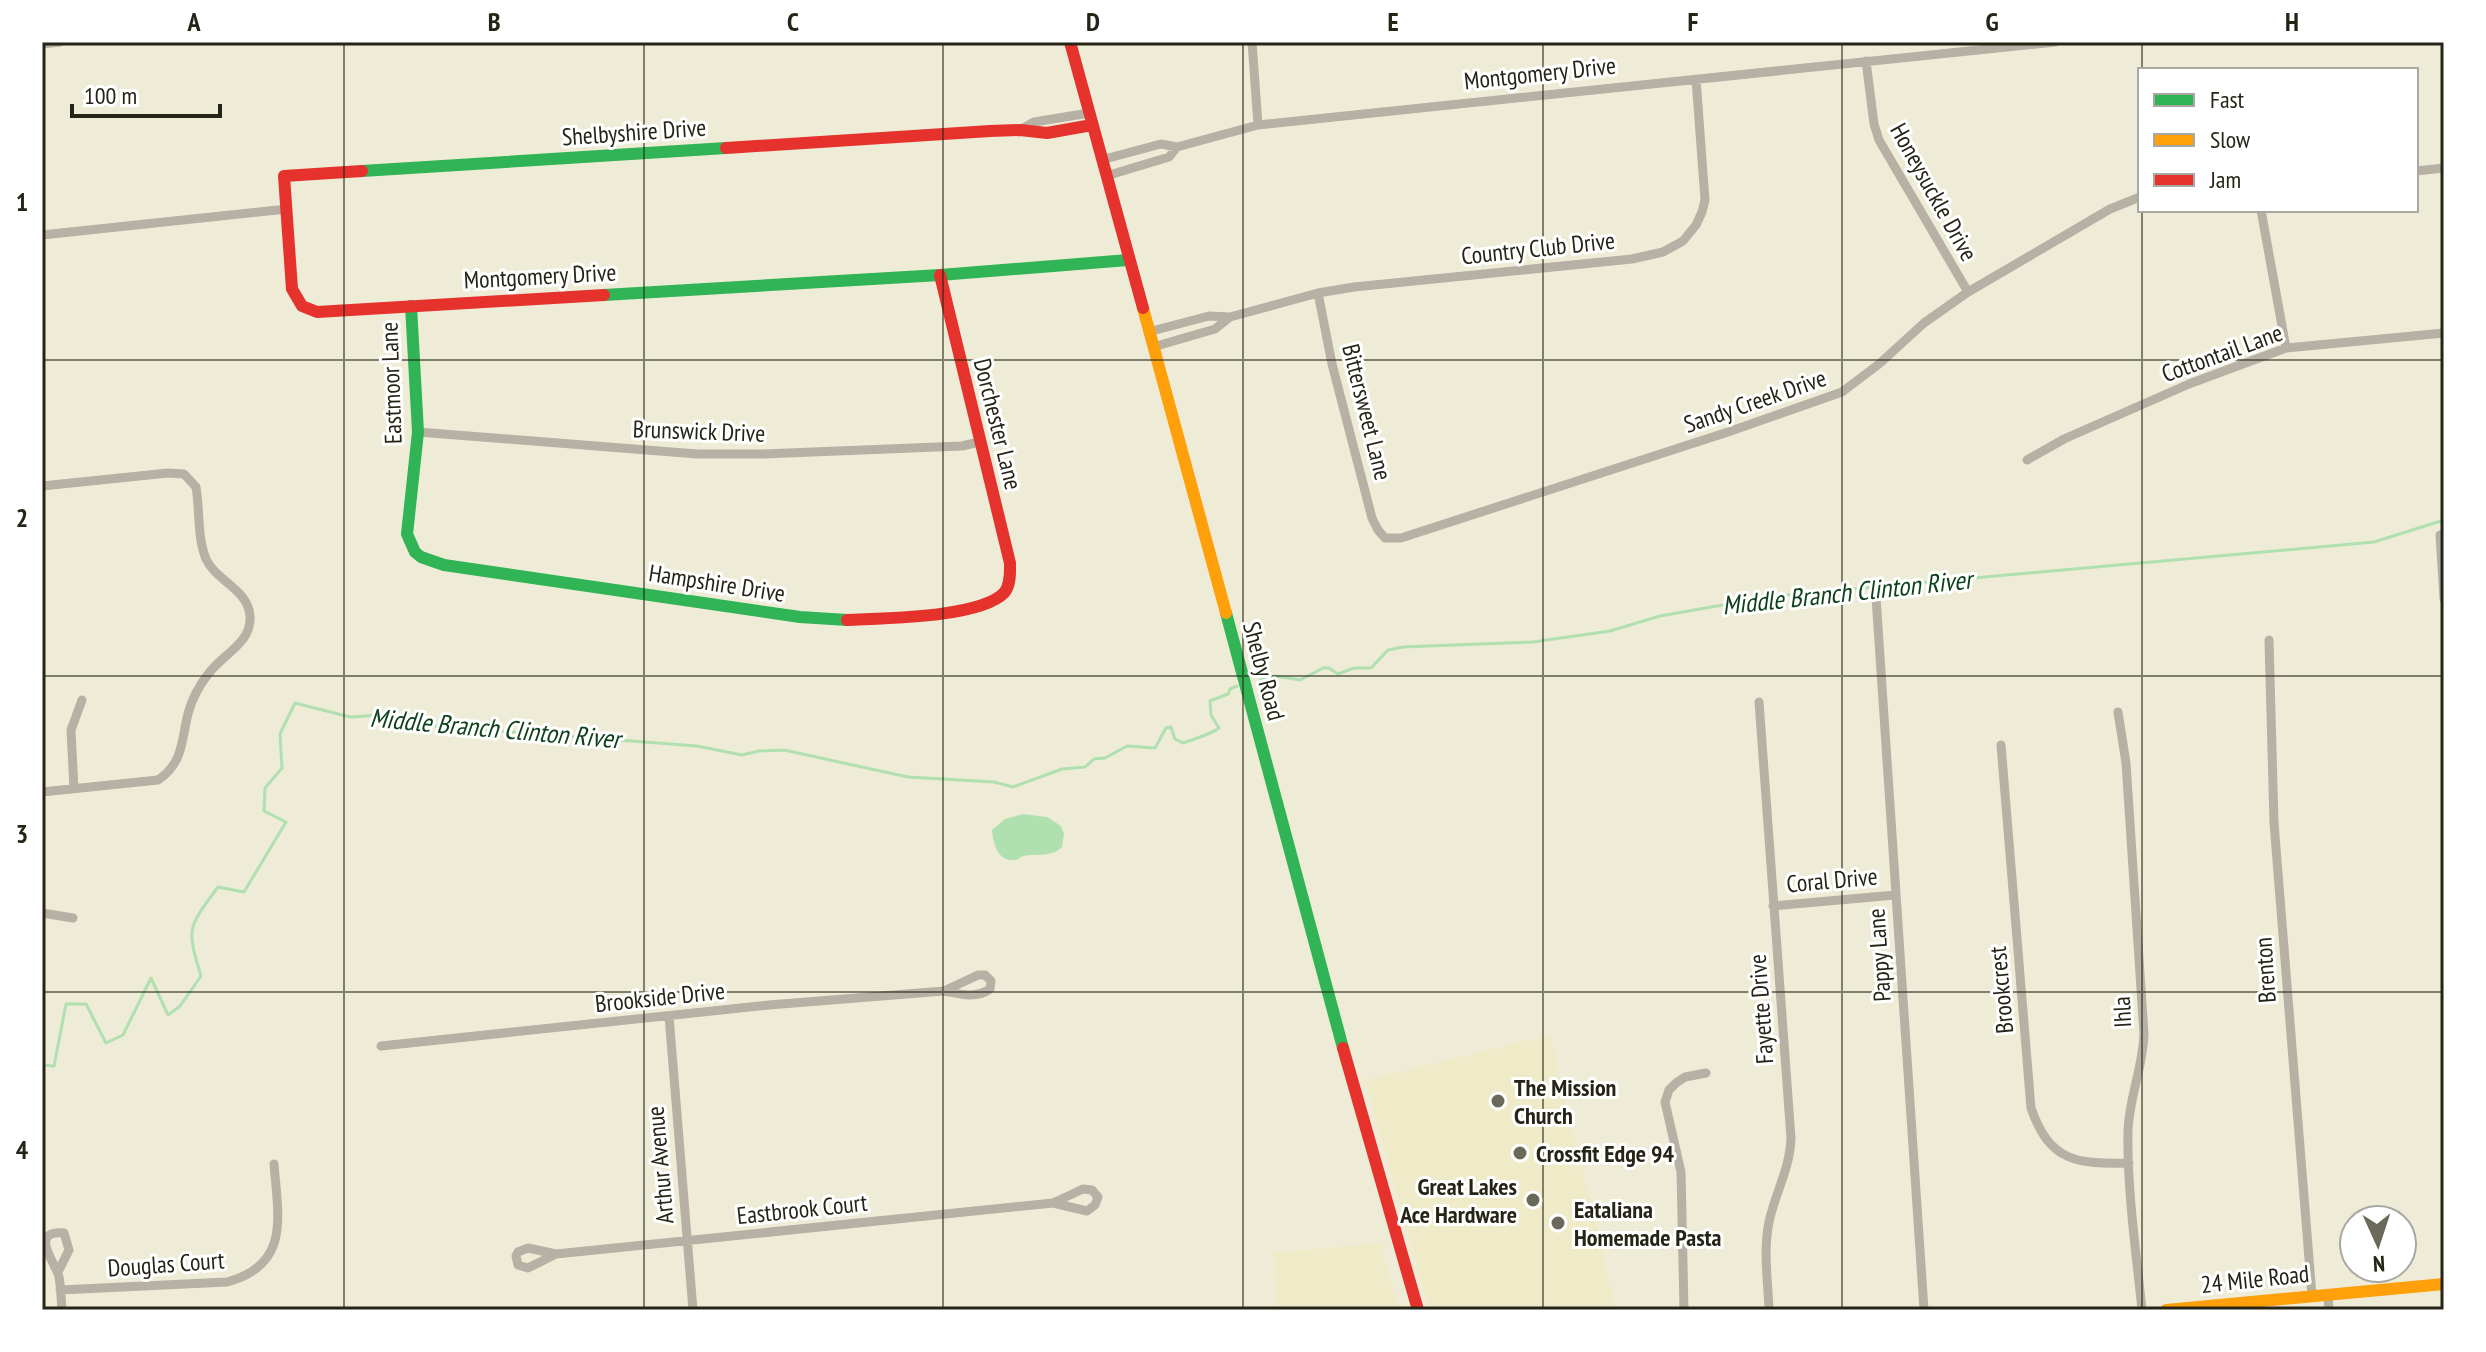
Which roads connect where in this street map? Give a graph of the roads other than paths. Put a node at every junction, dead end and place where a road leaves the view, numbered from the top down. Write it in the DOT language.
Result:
graph roads {
  1 [pos="60,42"];
  2 [pos="1070,42"];
  3 [pos="1252,42"];
  4 [pos="2046,42"];
  5 [pos="2055,42"];
  6 [pos="42,44"];
  7 [pos="1866,61"];
  8 [pos="1696,79"];
  9 [pos="1090,119"];
  10 [pos="1258,125"];
  11 [pos="1177,147"];
  12 [pos="1101,160"];
  13 [pos="2444,168"];
  14 [pos="2418,171"];
  15 [pos="1106,176"];
  16 [pos="2138,198"];
  17 [pos="287,209"];
  18 [pos="2261,212"];
  19 [pos="42,235"];
  20 [pos="1128,260"];
  21 [pos="940,275"];
  22 [pos="1968,292"];
  23 [pos="1318,293"];
  24 [pos="411,306"];
  25 [pos="1230,317"];
  26 [pos="1148,332"];
  27 [pos="2444,333"];
  28 [pos="1153,347"];
  29 [pos="2286,348"];
  30 [pos="418,432"];
  31 [pos="979,442"];
  32 [pos="2027,460"];
  33 [pos="42,486"];
  34 [pos="2440,535"];
  35 [pos="1385,538"];
  36 [pos="415,552"];
  37 [pos="1009,584"];
  38 [pos="1876,597"];
  39 [pos="2444,599"];
  40 [pos="2269,640"];
  41 [pos="82,700"];
  42 [pos="1759,702"];
  43 [pos="2118,712"];
  44 [pos="2001,745"];
  45 [pos="74,789"];
  46 [pos="42,792"];
  47 [pos="1895,895"];
  48 [pos="1773,906"];
  49 [pos="42,913"];
  50 [pos="73,918"];
  51 [pos="944,991"];
  52 [pos="669,1016"];
  53 [pos="381,1046"];
  54 [pos="1706,1073"];
  55 [pos="2129,1163"];
  56 [pos="274,1164"];
  57 [pos="1053,1203"];
  58 [pos="687,1241"];
  59 [pos="556,1254"];
  60 [pos="58,1272"];
  61 [pos="2444,1284"];
  62 [pos="60,1290"];
  63 [pos="2328,1294"];
  64 [pos="2312,1296"];
  65 [pos="62,1310"];
  66 [pos="693,1310"];
  67 [pos="1418,1310"];
  68 [pos="1684,1310"];
  69 [pos="1769,1310"];
  70 [pos="1924,1310"];
  71 [pos="2142,1310"];
  72 [pos="2166,1310"];
  73 [pos="2329,1310"];
  1 -- 6 [label="street"];
  2 -- 9 [label="street, Shelby Road"];
  3 -- 10 [label="street"];
  4 -- 5 [label="street, Montgomery Drive"];
  4 -- 7 [label="street, Montgomery Drive"];
  7 -- 8 [label="street, Montgomery Drive"];
  7 -- 22 [label="street, Honeysuckle Drive"];
  8 -- 10 [label="street, Montgomery Drive"];
  8 -- 23 [label="street, Country Club Drive"];
  9 -- 12 [label="street, Shelby Road"];
  9 -- 17 [label="street, Shelbyshire Drive"];
  10 -- 11 [label="street, Montgomery Drive"];
  11 -- 12 [label="street, Montgomery Drive"];
  11 -- 15 [label="street, Montgomery Drive"];
  12 -- 15 [label="street, Shelby Road"];
  13 -- 14 [label="street"];
  15 -- 20 [label="street, Shelby Road"];
  16 -- 22 [label="street, Sandy Creek Drive"];
  17 -- 19 [label="street"];
  17 -- 24 [label="street, Montgomery Drive"];
  18 -- 29 [label="street"];
  20 -- 21 [label="street, Montgomery Drive"];
  20 -- 26 [label="street, Shelby Road"];
  21 -- 24 [label="street, Montgomery Drive"];
  21 -- 31 [label="street, Dorchester Lane"];
  22 -- 35 [label="street, Sandy Creek Drive"];
  23 -- 25 [label="street, Country Club Drive"];
  23 -- 35 [label="street, Bittersweet Lane"];
  24 -- 30 [label="street, Eastmoor Lane"];
  25 -- 26 [label="street, Country Club Drive"];
  25 -- 28 [label="street, Country Club Drive"];
  26 -- 28 [label="street, Shelby Road"];
  27 -- 29 [label="street, Cottontail Lane"];
  28 -- 67 [label="street, Shelby Road"];
  29 -- 32 [label="street, Cottontail Lane"];
  30 -- 31 [label="street, Brunswick Drive"];
  30 -- 36 [label="street, Eastmoor Lane"];
  31 -- 37 [label="street, Dorchester Lane"];
  33 -- 45 [label="street"];
  34 -- 39 [label="street"];
  36 -- 37 [label="street, Hampshire Drive"];
  38 -- 47 [label="street, Pappy Lane"];
  40 -- 64 [label="street, Brenton"];
  41 -- 45 [label="street"];
  42 -- 48 [label="street, Fayette Drive"];
  43 -- 55 [label="street, Ihla"];
  44 -- 55 [label="street, Brookcrest"];
  45 -- 46 [label="street"];
  47 -- 48 [label="street, Coral Drive"];
  47 -- 70 [label="street, Pappy Lane"];
  48 -- 69 [label="street, Fayette Drive"];
  49 -- 50 [label="street"];
  51 -- 52 [label="street, Brookside Drive"];
  52 -- 53 [label="street, Brookside Drive"];
  52 -- 58 [label="street, Arthur Avenue"];
  54 -- 68 [label="street"];
  55 -- 71 [label="street, Ihla"];
  56 -- 62 [label="street, Douglas Court"];
  57 -- 58 [label="street, Eastbrook Court"];
  58 -- 59 [label="street, Eastbrook Court"];
  58 -- 66 [label="street, Arthur Avenue"];
  60 -- 62 [label="street"];
  61 -- 63 [label="street, 24 Mile Road"];
  62 -- 65 [label="street"];
  63 -- 64 [label="street, 24 Mile Road"];
  63 -- 73 [label="street"];
  64 -- 72 [label="street, 24 Mile Road"];
}
